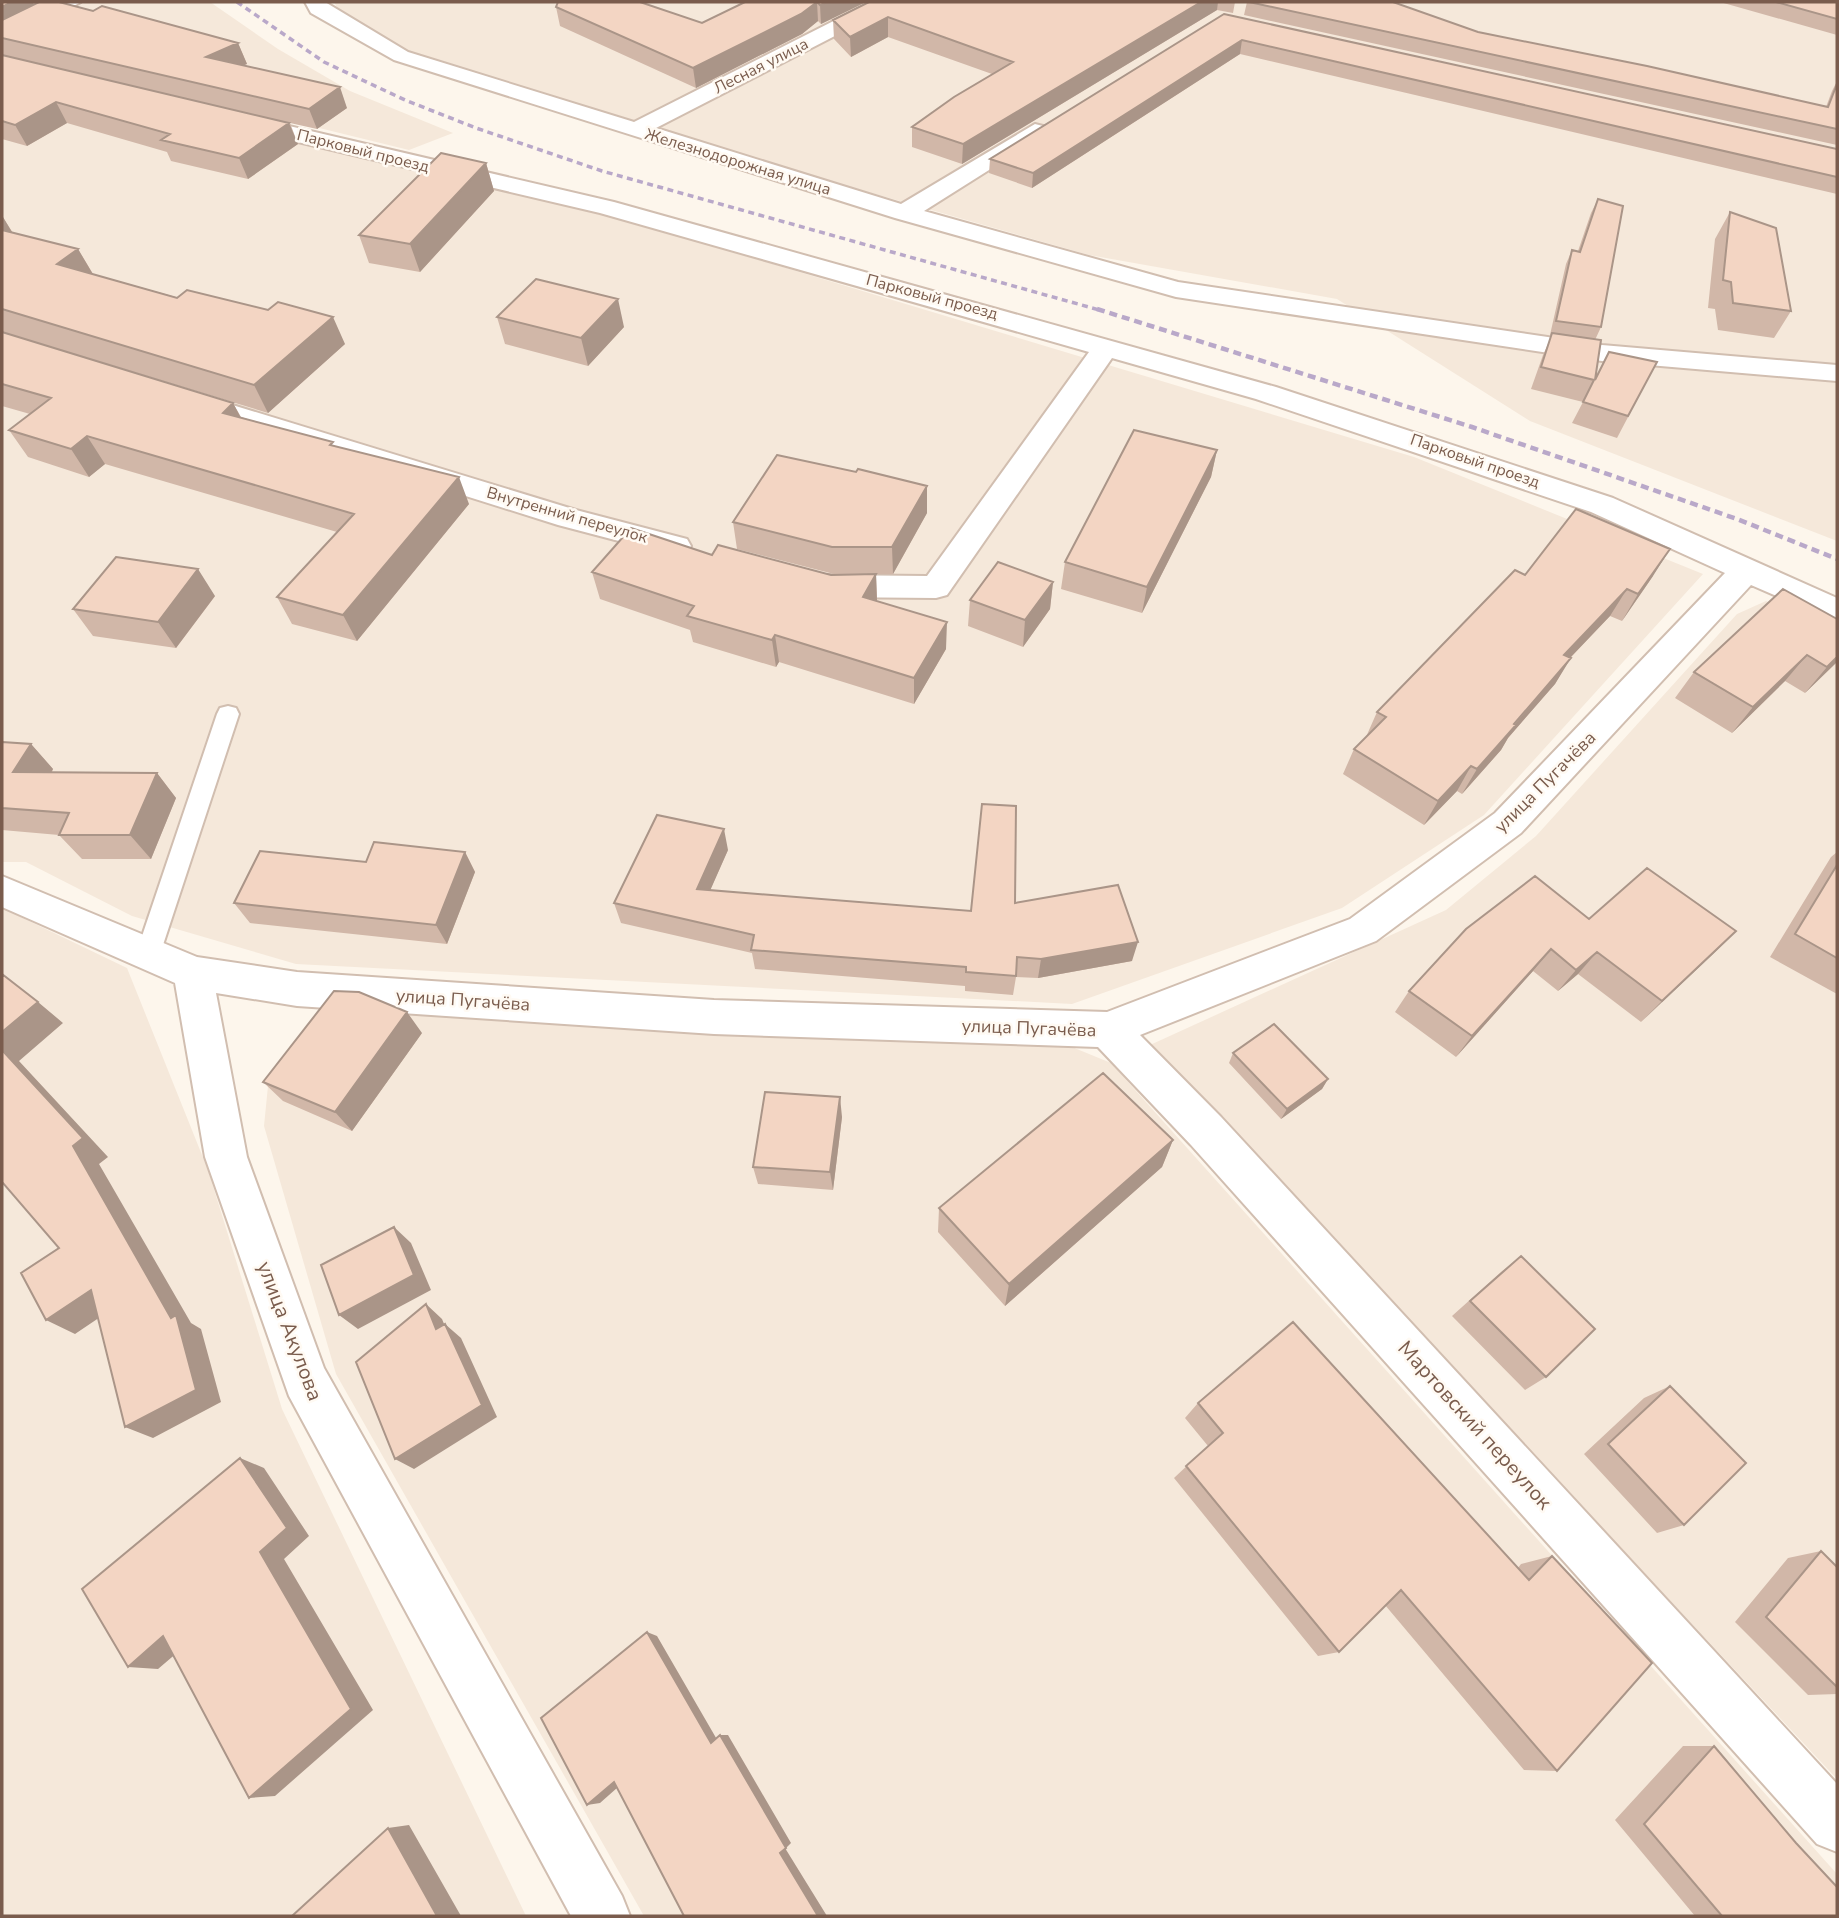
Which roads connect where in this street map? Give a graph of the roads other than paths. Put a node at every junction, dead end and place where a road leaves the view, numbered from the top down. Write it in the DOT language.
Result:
graph roads {
  1 [pos="75,2"];
  2 [pos="315,2"];
  3 [pos="886,2"];
  4 [pos="2,41"];
  5 [pos="218,116"];
  6 [pos="1055,119"];
  7 [pos="635,130"];
  8 [pos="904,213"];
  9 [pos="1107,346"];
  10 [pos="1837,373"];
  11 [pos="160,391"];
  12 [pos="702,553"];
  13 [pos="1746,569"];
  14 [pos="794,578"];
  15 [pos="1837,611"];
  16 [pos="228,714"];
  17 [pos="2,891"];
  18 [pos="148,954"];
  19 [pos="193,974"];
  20 [pos="1108,1030"];
  21 [pos="1837,1824"];
  22 [pos="602,1916"];
  1 -- 4 [label="lane"];
  2 -- 7 [label="street, Железнодорожная улица"];
  3 -- 7 [label="street, Лесная улица"];
  5 -- 9 [label="street, Парковый проезд"];
  6 -- 8 [label="street"];
  7 -- 8 [label="street, Железнодорожная улица"];
  8 -- 10 [label="street, Железнодорожная улица"];
  9 -- 13 [label="street, Парковый проезд"];
  9 -- 14 [label="street"];
  11 -- 12 [label="street, Внутренний переулок"];
  13 -- 15 [label="street, Парковый проезд"];
  13 -- 20 [label="street, улица Пугачёва"];
  16 -- 18 [label="lane"];
  17 -- 18 [label="street"];
  18 -- 19 [label="street"];
  19 -- 20 [label="street, улица Пугачёва"];
  19 -- 22 [label="street, улица Акулова"];
  20 -- 21 [label="street, Мартовский переулок"];
}
